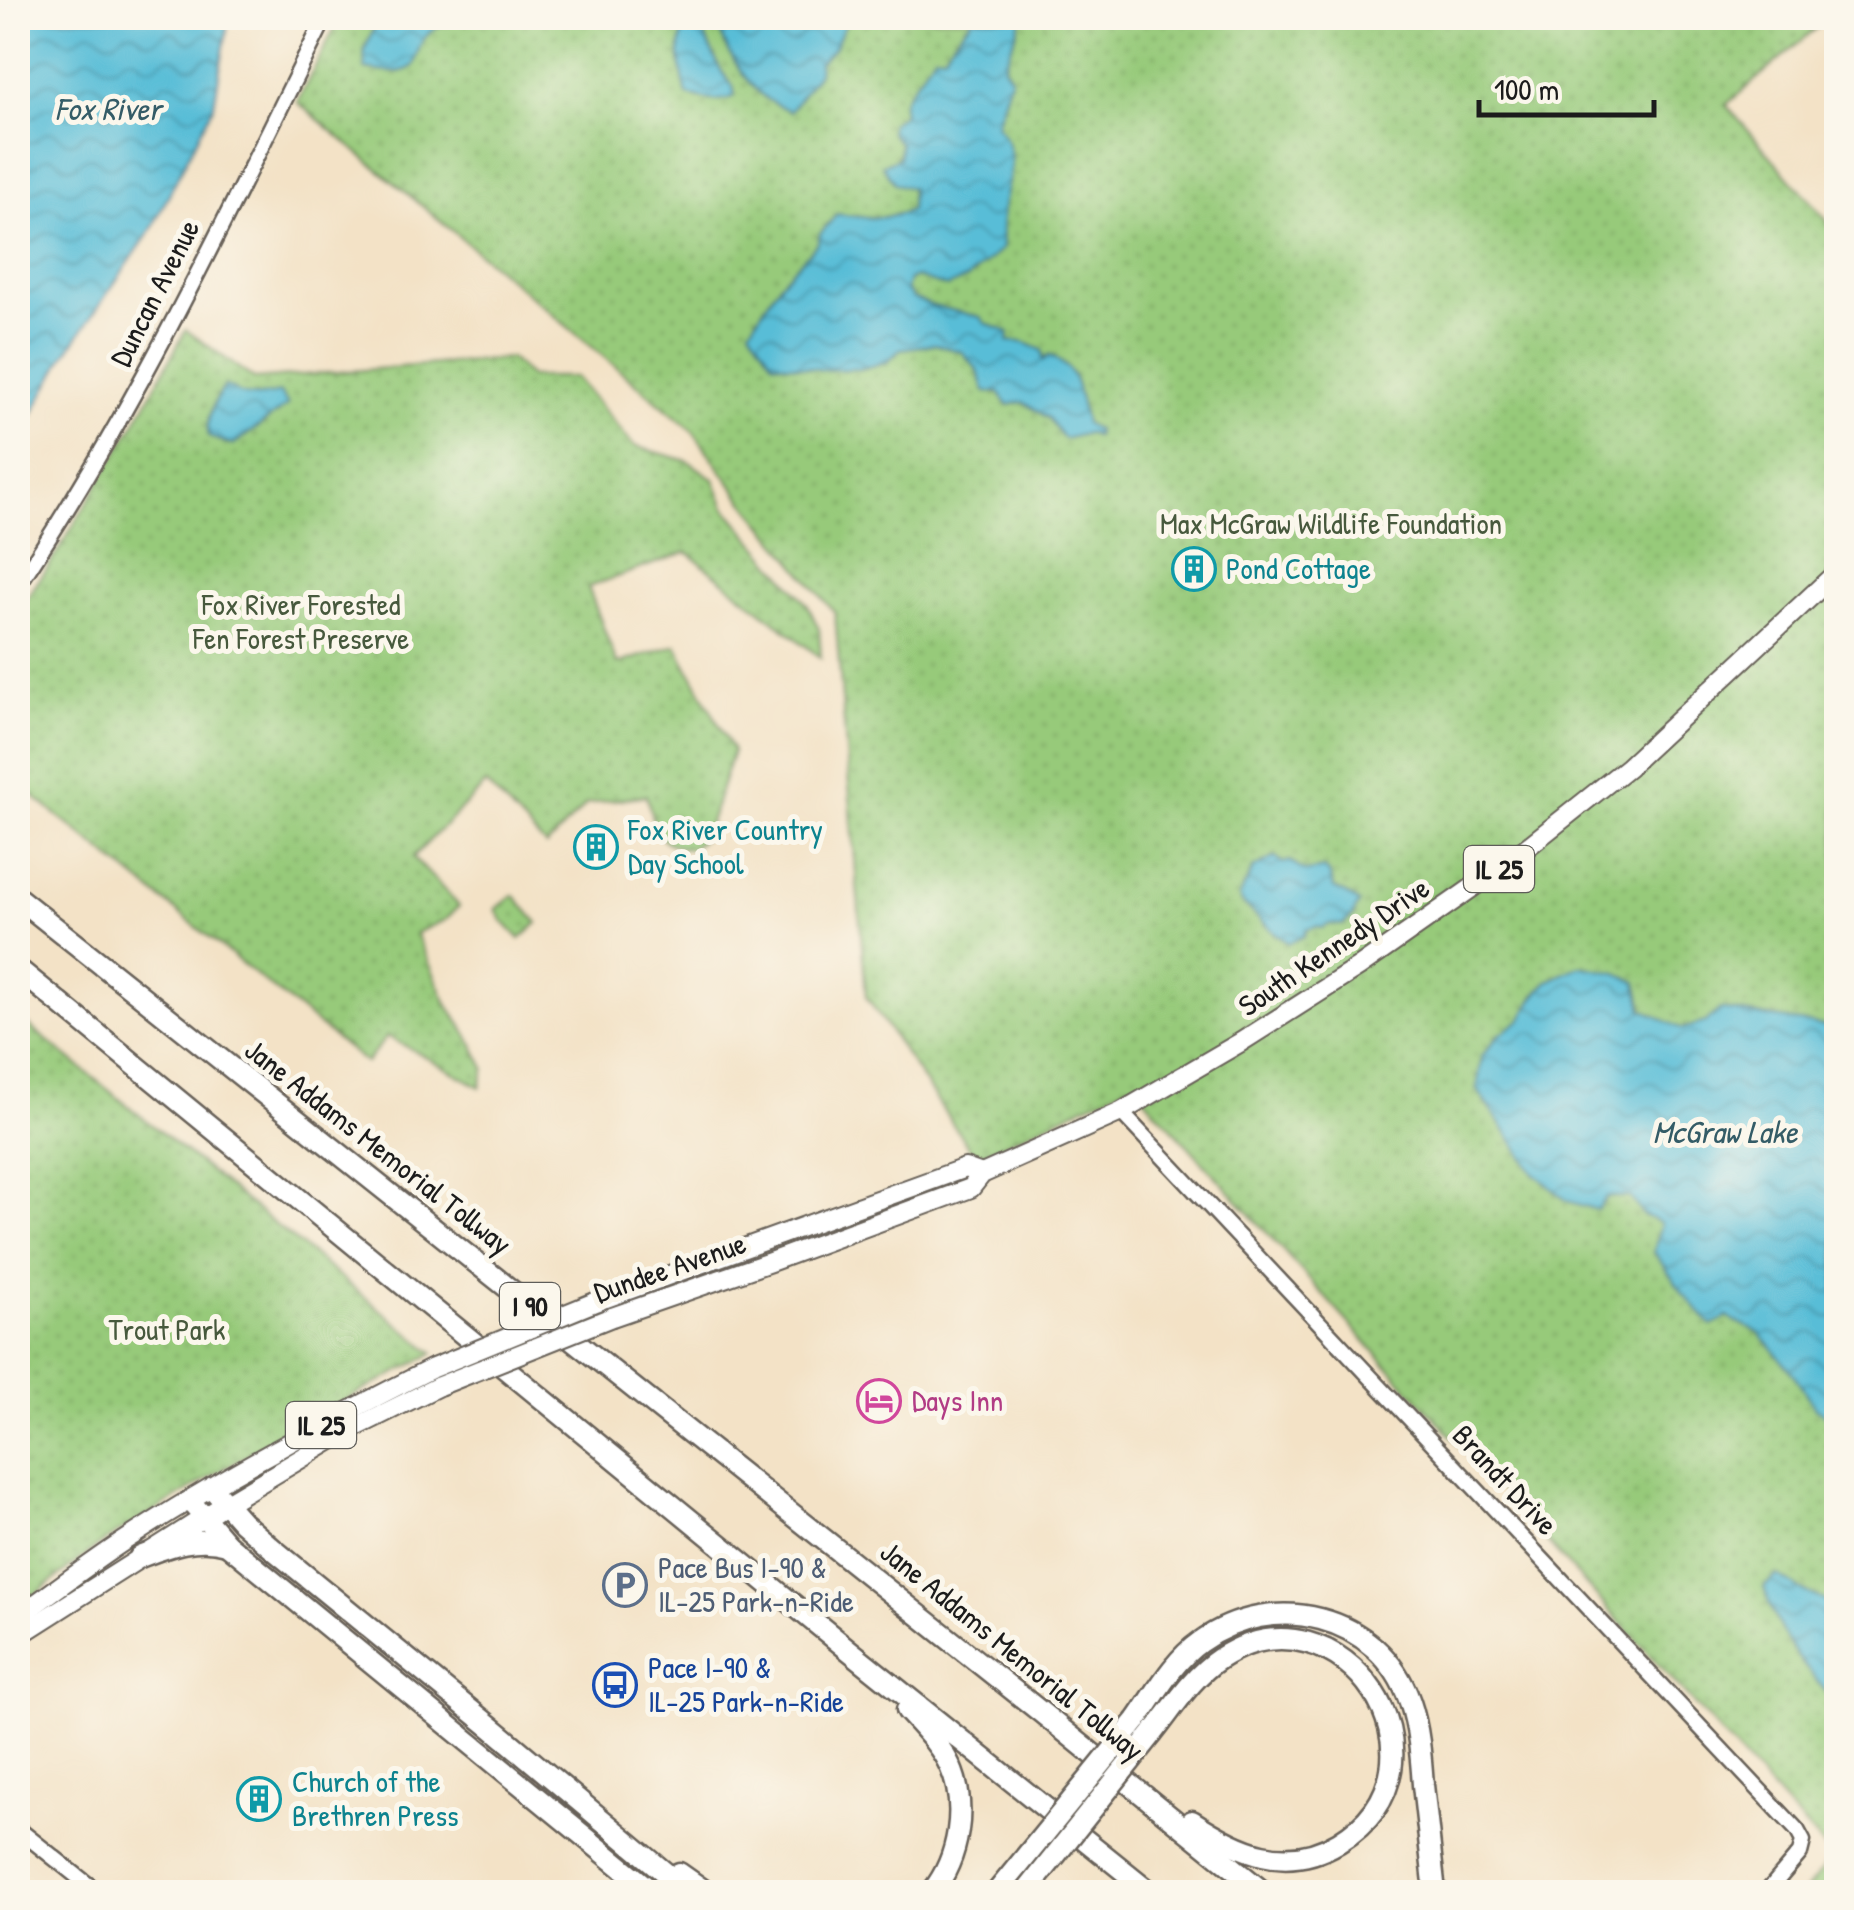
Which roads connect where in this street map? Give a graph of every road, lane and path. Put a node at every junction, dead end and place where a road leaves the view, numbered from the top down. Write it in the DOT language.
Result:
graph roads {
  1 [pos="325,18"];
  2 [pos="1836,573"];
  3 [pos="18,585"];
  4 [pos="18,898"];
  5 [pos="18,968"];
  6 [pos="1121,1112"];
  7 [pos="982,1174"];
  8 [pos="436,1377"];
  9 [pos="219,1496"];
  10 [pos="190,1501"];
  11 [pos="204,1518"];
  12 [pos="227,1544"];
  13 [pos="140,1558"];
  14 [pos="18,1617"];
  15 [pos="18,1636"];
  16 [pos="850,1650"];
  17 [pos="1042,1714"];
  18 [pos="1145,1726"];
  19 [pos="564,1789"];
  20 [pos="18,1830"];
  21 [pos="97,1892"];
  22 [pos="652,1892"];
  23 [pos="688,1892"];
  24 [pos="706,1892"];
  25 [pos="932,1892"];
  26 [pos="997,1892"];
  27 [pos="1026,1892"];
  28 [pos="1150,1892"];
  29 [pos="1263,1892"];
  30 [pos="1435,1892"];
  31 [pos="1767,1892"];
  1 -- 3 [label="street, Duncan Avenue"];
  2 -- 6 [label="main road, South Kennedy Drive / IL 25"];
  4 -- 17 [label="highway, Jane Addams Memorial Tollway / I 90"];
  5 -- 16 [label="highway, I 90"];
  6 -- 7 [label="main road, Dundee Avenue / IL 25"];
  6 -- 31 [label="street, Brandt Drive"];
  7 -- 8 [label="main road, Dundee Avenue / IL 25, bridge"];
  7 -- 8 [label="main road, Dundee Avenue / IL 25, bridge"];
  8 -- 9 [label="main road, Dundee Avenue / IL 25"];
  9 -- 10 [label="main road, Dundee Avenue / IL 25"];
  9 -- 11 [label="main road, Dundee Avenue / IL 25"];
  9 -- 19 [label="highway"];
  10 -- 11 [label="highway"];
  10 -- 14 [label="main road, Dundee Avenue / IL 25"];
  11 -- 12 [label="highway"];
  11 -- 13 [label="main road, Dundee Avenue / IL 25"];
  12 -- 13 [label="highway"];
  12 -- 22 [label="highway"];
  13 -- 15 [label="main road, Dundee Avenue / IL 25"];
  16 -- 25 [label="highway"];
  16 -- 28 [label="highway, I 90"];
  17 -- 18 [label="highway"];
  17 -- 29 [label="highway, Jane Addams Memorial Tollway / I 90"];
  18 -- 26 [label="highway, bridge"];
  18 -- 27 [label="highway, bridge"];
  18 -- 30 [label="highway"];
  19 -- 23 [label="highway"];
  19 -- 24 [label="highway"];
  20 -- 21 [label="street"];
}
